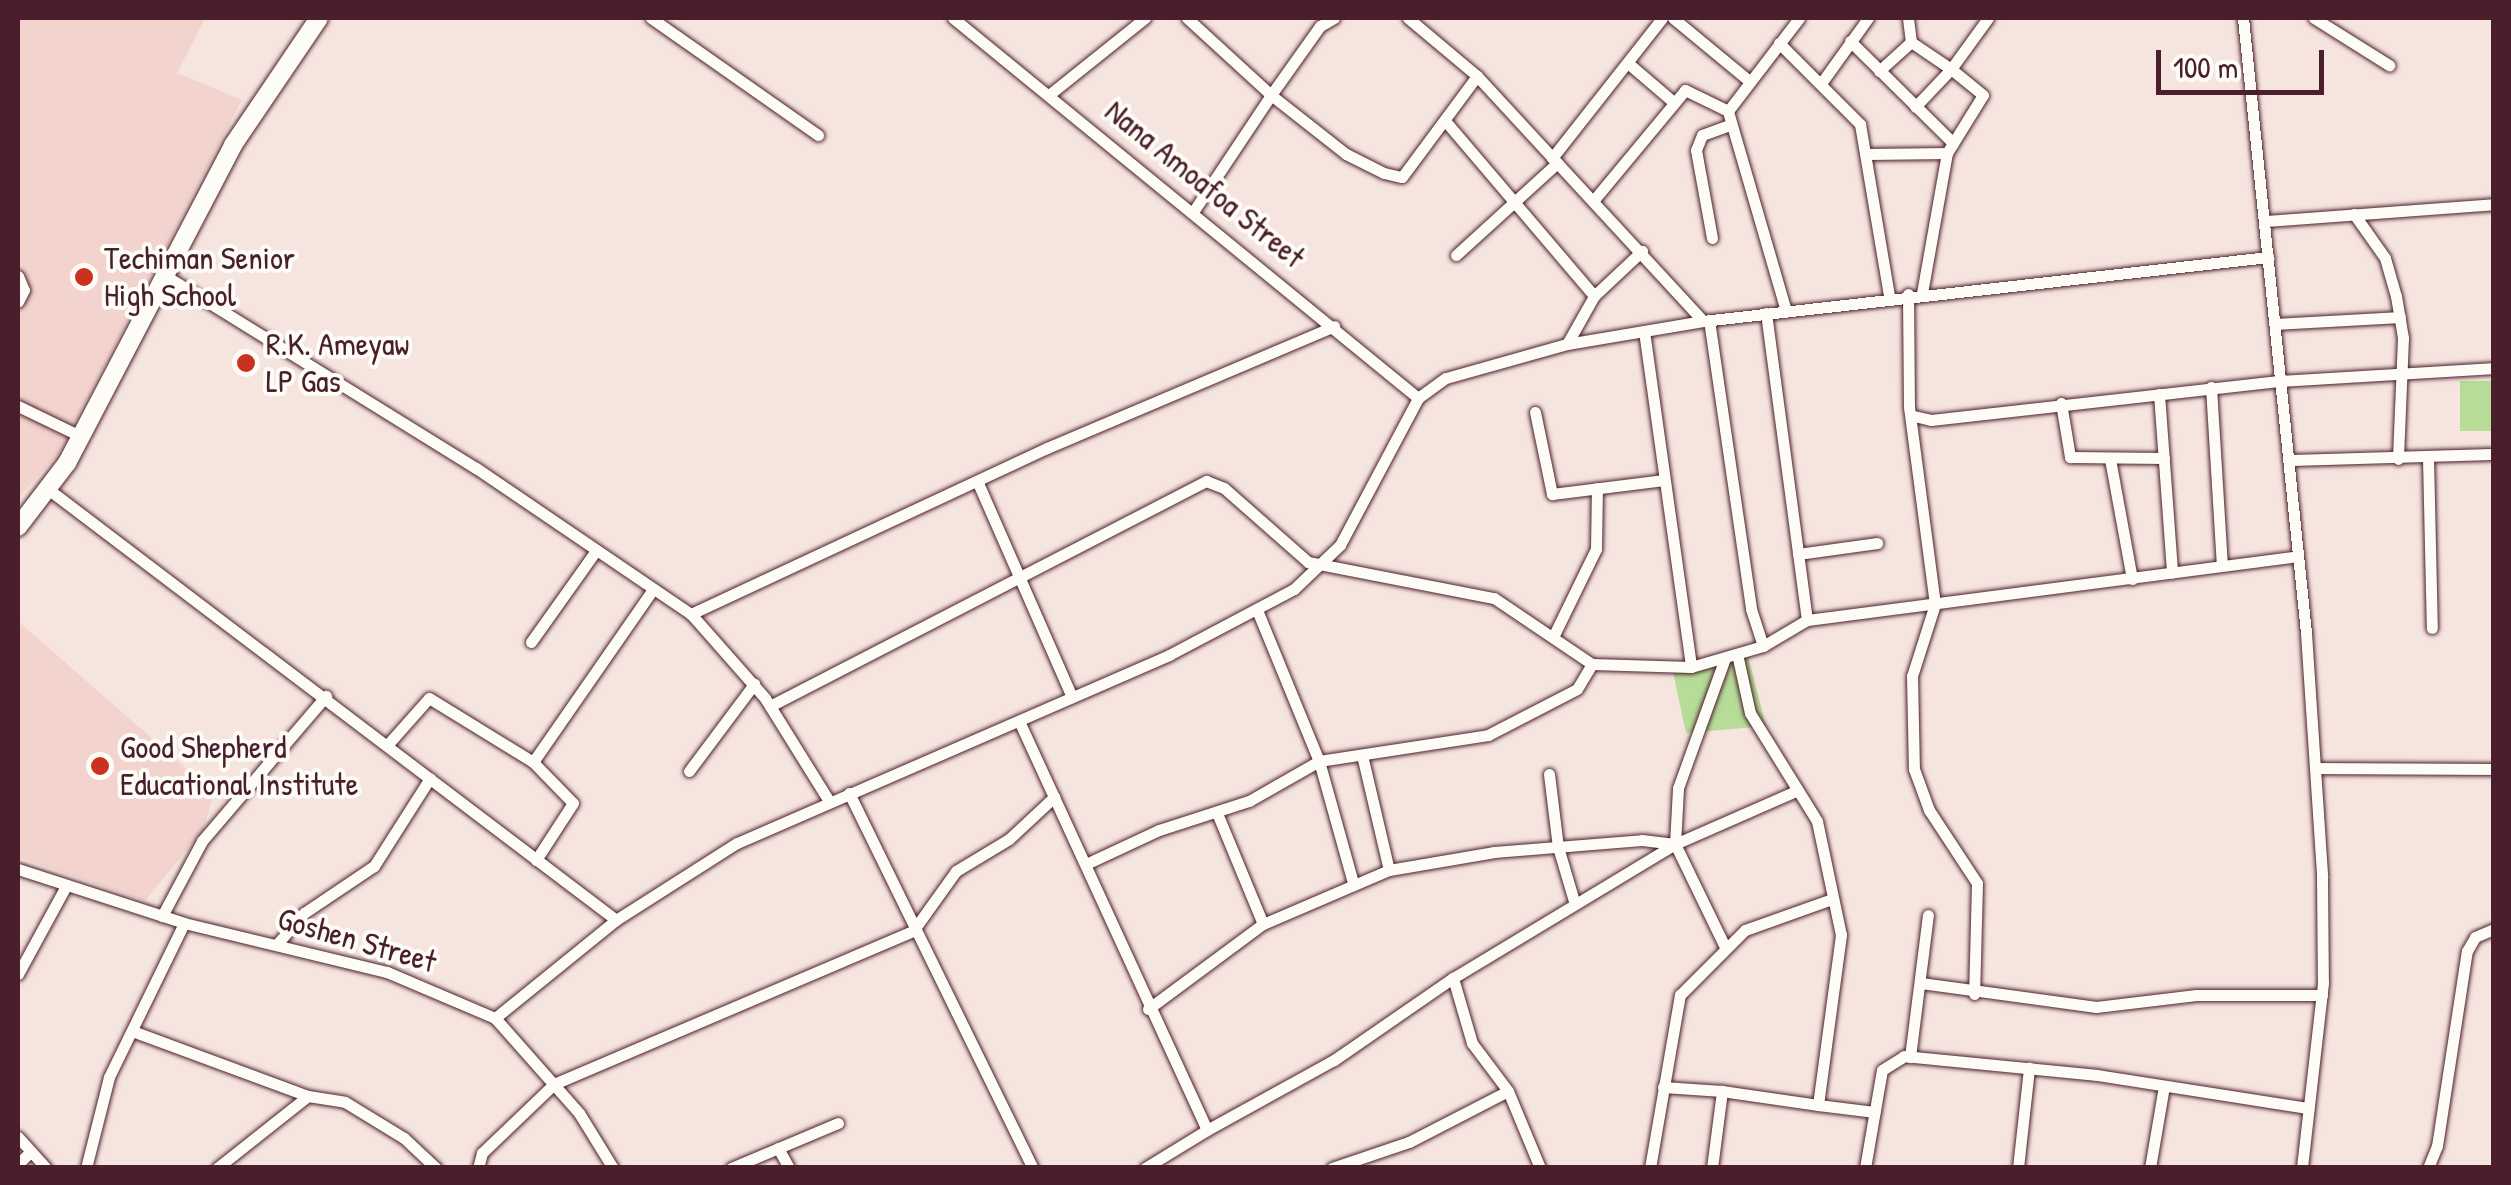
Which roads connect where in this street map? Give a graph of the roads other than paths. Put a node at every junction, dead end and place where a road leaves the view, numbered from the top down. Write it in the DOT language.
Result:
graph roads {
  1 [pos="651,18"];
  2 [pos="953,18"];
  3 [pos="1146,18"];
  4 [pos="1188,18"];
  5 [pos="1334,18"];
  6 [pos="1408,18"];
  7 [pos="1662,18"];
  8 [pos="1673,18"];
  9 [pos="1799,18"];
  10 [pos="1868,18"];
  11 [pos="1908,18"];
  12 [pos="1988,18"];
  13 [pos="2243,18"];
  14 [pos="2314,18"];
  15 [pos="309,21"];
  16 [pos="1850,41"];
  17 [pos="1778,42"];
  18 [pos="1911,42"];
  19 [pos="1629,64"];
  20 [pos="2388,65"];
  21 [pos="1951,69"];
  22 [pos="1880,71"];
  23 [pos="1477,76"];
  24 [pos="1748,80"];
  25 [pos="1822,82"];
  26 [pos="1050,94"];
  27 [pos="1272,95"];
  28 [pos="1671,100"];
  29 [pos="1914,107"];
  30 [pos="1729,118"];
  31 [pos="1447,123"];
  32 [pos="818,134"];
  33 [pos="1950,148"];
  34 [pos="1868,154"];
  35 [pos="1554,161"];
  36 [pos="1514,200"];
  37 [pos="1593,200"];
  38 [pos="2494,204"];
  39 [pos="1195,209"];
  40 [pos="2354,214"];
  41 [pos="2265,221"];
  42 [pos="1712,238"];
  43 [pos="1642,251"];
  44 [pos="1456,256"];
  45 [pos="2268,257"];
  46 [pos="18,276"];
  47 [pos="166,276"];
  48 [pos="1922,293"];
  49 [pos="1908,294"];
  50 [pos="1594,296"];
  51 [pos="1889,296"];
  52 [pos="18,302"];
  53 [pos="1786,311"];
  54 [pos="1766,313"];
  55 [pos="2400,317"];
  56 [pos="1706,321"];
  57 [pos="2275,324"];
  58 [pos="1334,326"];
  59 [pos="1644,331"];
  60 [pos="1567,344"];
  61 [pos="2494,368"];
  62 [pos="2401,374"];
  63 [pos="2281,381"];
  64 [pos="2211,388"];
  65 [pos="2159,394"];
  66 [pos="1418,398"];
  67 [pos="2061,402"];
  68 [pos="18,406"];
  69 [pos="1535,412"];
  70 [pos="1914,416"];
  71 [pos="82,438"];
  72 [pos="2494,454"];
  73 [pos="2164,458"];
  74 [pos="2428,458"];
  75 [pos="2398,459"];
  76 [pos="2110,460"];
  77 [pos="2289,460"];
  78 [pos="1664,480"];
  79 [pos="978,482"];
  80 [pos="1597,488"];
  81 [pos="48,489"];
  82 [pos="18,526"];
  83 [pos="1878,542"];
  84 [pos="595,552"];
  85 [pos="1798,554"];
  86 [pos="2297,556"];
  87 [pos="1323,566"];
  88 [pos="2222,566"];
  89 [pos="2172,573"];
  90 [pos="1021,574"];
  91 [pos="2132,578"];
  92 [pos="652,590"];
  93 [pos="1935,604"];
  94 [pos="1257,610"];
  95 [pos="690,614"];
  96 [pos="1807,620"];
  97 [pos="2432,628"];
  98 [pos="1554,636"];
  99 [pos="531,642"];
  100 [pos="1763,646"];
  101 [pos="1731,656"];
  102 [pos="1592,664"];
  103 [pos="1691,666"];
  104 [pos="754,684"];
  105 [pos="326,696"];
  106 [pos="1072,697"];
  107 [pos="770,706"];
  108 [pos="1018,721"];
  109 [pos="390,742"];
  110 [pos="1362,755"];
  111 [pos="1319,761"];
  112 [pos="532,762"];
  113 [pos="2315,768"];
  114 [pos="2494,769"];
  115 [pos="688,771"];
  116 [pos="1548,774"];
  117 [pos="430,778"];
  118 [pos="1798,790"];
  119 [pos="849,793"];
  120 [pos="1054,797"];
  121 [pos="828,802"];
  122 [pos="1217,813"];
  123 [pos="1675,844"];
  124 [pos="1558,848"];
  125 [pos="536,860"];
  126 [pos="1086,864"];
  127 [pos="18,869"];
  128 [pos="1390,870"];
  129 [pos="1353,883"];
  130 [pos="66,886"];
  131 [pos="1832,899"];
  132 [pos="1574,901"];
  133 [pos="1928,915"];
  134 [pos="162,916"];
  135 [pos="616,920"];
  136 [pos="184,922"];
  137 [pos="1264,924"];
  138 [pos="2494,930"];
  139 [pos="913,931"];
  140 [pos="277,944"];
  141 [pos="1725,946"];
  142 [pos="18,974"];
  143 [pos="1453,978"];
  144 [pos="1921,984"];
  145 [pos="1974,994"];
  146 [pos="2322,995"];
  147 [pos="1148,1009"];
  148 [pos="495,1018"];
  149 [pos="135,1032"];
  150 [pos="1910,1056"];
  151 [pos="2029,1068"];
  152 [pos="554,1084"];
  153 [pos="1663,1086"];
  154 [pos="2164,1086"];
  155 [pos="1722,1090"];
  156 [pos="1508,1091"];
  157 [pos="308,1096"];
  158 [pos="1818,1105"];
  159 [pos="2308,1108"];
  160 [pos="1874,1112"];
  161 [pos="838,1124"];
  162 [pos="1206,1130"];
  163 [pos="18,1136"];
  164 [pos="778,1148"];
  165 [pos="30,1151"];
  166 [pos="18,1164"];
  167 [pos="46,1168"];
  168 [pos="86,1168"];
  169 [pos="217,1168"];
  170 [pos="436,1168"];
  171 [pos="478,1168"];
  172 [pos="613,1168"];
  173 [pos="732,1168"];
  174 [pos="789,1168"];
  175 [pos="1034,1168"];
  176 [pos="1145,1168"];
  177 [pos="1332,1168"];
  178 [pos="1540,1168"];
  179 [pos="1650,1168"];
  180 [pos="1712,1168"];
  181 [pos="1865,1168"];
  182 [pos="2018,1168"];
  183 [pos="2150,1168"];
  184 [pos="2302,1168"];
  185 [pos="2428,1168"];
  1 -- 32 [label="street"];
  2 -- 26 [label="street, Nana Amoafoa Street"];
  3 -- 26 [label="street"];
  4 -- 27 [label="street"];
  5 -- 27 [label="street"];
  6 -- 23 [label="street"];
  7 -- 19 [label="street"];
  8 -- 24 [label="street"];
  9 -- 17 [label="street"];
  10 -- 16 [label="street"];
  11 -- 18 [label="street"];
  12 -- 21 [label="street"];
  13 -- 41 [label="street"];
  14 -- 20 [label="street"];
  15 -- 47 [label="highway"];
  16 -- 22 [label="street"];
  16 -- 25 [label="street"];
  17 -- 24 [label="street"];
  17 -- 25 [label="street"];
  18 -- 21 [label="street"];
  18 -- 22 [label="street"];
  19 -- 28 [label="street"];
  19 -- 35 [label="street"];
  21 -- 29 [label="street"];
  21 -- 33 [label="street"];
  22 -- 29 [label="street"];
  23 -- 31 [label="street"];
  23 -- 35 [label="street"];
  24 -- 30 [label="street"];
  25 -- 34 [label="street"];
  26 -- 39 [label="street, Nana Amoafoa Street"];
  27 -- 31 [label="street"];
  27 -- 39 [label="street"];
  28 -- 30 [label="street"];
  28 -- 37 [label="street"];
  29 -- 33 [label="street"];
  30 -- 42 [label="street"];
  30 -- 53 [label="street"];
  31 -- 36 [label="street"];
  33 -- 34 [label="street"];
  33 -- 48 [label="street"];
  34 -- 51 [label="street"];
  35 -- 36 [label="street"];
  35 -- 37 [label="street"];
  36 -- 44 [label="street"];
  36 -- 50 [label="street"];
  37 -- 43 [label="street"];
  38 -- 40 [label="street"];
  39 -- 58 [label="street, Nana Amoafoa Street"];
  40 -- 41 [label="street"];
  40 -- 55 [label="street"];
  41 -- 45 [label="street"];
  43 -- 50 [label="street"];
  43 -- 56 [label="street"];
  45 -- 48 [label="street"];
  45 -- 57 [label="street"];
  46 -- 52 [label="street"];
  47 -- 71 [label="highway"];
  47 -- 84 [label="street"];
  48 -- 49 [label="street"];
  49 -- 51 [label="street"];
  49 -- 70 [label="street"];
  50 -- 60 [label="street"];
  51 -- 53 [label="street"];
  53 -- 54 [label="street"];
  54 -- 56 [label="street"];
  54 -- 85 [label="street"];
  55 -- 57 [label="street"];
  55 -- 62 [label="street"];
  56 -- 59 [label="street"];
  56 -- 100 [label="street"];
  57 -- 63 [label="street"];
  58 -- 66 [label="street, Nana Amoafoa Street"];
  58 -- 79 [label="street"];
  59 -- 60 [label="street"];
  59 -- 78 [label="street"];
  60 -- 66 [label="street"];
  61 -- 62 [label="street"];
  62 -- 63 [label="street"];
  62 -- 75 [label="street"];
  63 -- 64 [label="street"];
  63 -- 77 [label="street"];
  64 -- 65 [label="street"];
  64 -- 88 [label="street"];
  65 -- 67 [label="street"];
  65 -- 73 [label="street"];
  66 -- 87 [label="street"];
  67 -- 70 [label="street"];
  67 -- 76 [label="street"];
  68 -- 71 [label="street"];
  69 -- 80 [label="street"];
  70 -- 93 [label="street"];
  71 -- 81 [label="highway"];
  72 -- 74 [label="street"];
  73 -- 76 [label="street"];
  73 -- 89 [label="street"];
  74 -- 75 [label="street"];
  74 -- 97 [label="street"];
  75 -- 77 [label="street"];
  76 -- 91 [label="street"];
  77 -- 86 [label="street"];
  78 -- 80 [label="street"];
  78 -- 103 [label="street"];
  79 -- 90 [label="street"];
  79 -- 95 [label="street"];
  80 -- 98 [label="street"];
  81 -- 82 [label="highway"];
  81 -- 105 [label="street"];
  83 -- 85 [label="street"];
  84 -- 92 [label="street"];
  84 -- 99 [label="street"];
  85 -- 96 [label="street"];
  86 -- 88 [label="street"];
  86 -- 113 [label="street"];
  87 -- 90 [label="street"];
  87 -- 94 [label="street"];
  87 -- 98 [label="street"];
  88 -- 89 [label="street"];
  89 -- 91 [label="street"];
  90 -- 106 [label="street"];
  90 -- 107 [label="street"];
  91 -- 93 [label="street"];
  92 -- 95 [label="street"];
  92 -- 112 [label="street"];
  93 -- 96 [label="street"];
  93 -- 145 [label="street"];
  94 -- 106 [label="street"];
  94 -- 111 [label="street"];
  95 -- 104 [label="street"];
  96 -- 100 [label="street"];
  98 -- 102 [label="street"];
  100 -- 101 [label="street"];
  101 -- 103 [label="street"];
  101 -- 118 [label="street"];
  101 -- 123 [label="street"];
  102 -- 103 [label="street"];
  102 -- 110 [label="street"];
  104 -- 107 [label="street"];
  104 -- 115 [label="street"];
  105 -- 109 [label="street"];
  105 -- 134 [label="street"];
  106 -- 108 [label="street"];
  107 -- 121 [label="street"];
  108 -- 119 [label="street"];
  108 -- 120 [label="street"];
  109 -- 112 [label="street"];
  109 -- 117 [label="street"];
  110 -- 111 [label="street"];
  110 -- 128 [label="street"];
  111 -- 122 [label="street"];
  111 -- 129 [label="street"];
  112 -- 125 [label="street"];
  113 -- 114 [label="street"];
  113 -- 146 [label="street"];
  116 -- 124 [label="street"];
  117 -- 125 [label="street"];
  117 -- 140 [label="street"];
  118 -- 123 [label="street"];
  118 -- 131 [label="street"];
  119 -- 121 [label="street"];
  119 -- 139 [label="street"];
  120 -- 126 [label="street"];
  120 -- 139 [label="street"];
  121 -- 135 [label="street"];
  122 -- 126 [label="street"];
  122 -- 137 [label="street"];
  123 -- 124 [label="street"];
  123 -- 132 [label="street"];
  123 -- 141 [label="street"];
  124 -- 128 [label="street"];
  124 -- 132 [label="street"];
  125 -- 135 [label="street"];
  126 -- 147 [label="street"];
  127 -- 130 [label="street, Goshen Street"];
  128 -- 129 [label="street"];
  129 -- 137 [label="street"];
  130 -- 134 [label="street, Goshen Street"];
  130 -- 142 [label="street"];
  131 -- 141 [label="street"];
  131 -- 158 [label="street"];
  132 -- 143 [label="street"];
  133 -- 144 [label="street"];
  134 -- 136 [label="street, Goshen Street"];
  135 -- 148 [label="street"];
  136 -- 140 [label="street, Goshen Street"];
  136 -- 149 [label="street"];
  137 -- 147 [label="street"];
  138 -- 185 [label="street"];
  139 -- 152 [label="street"];
  139 -- 175 [label="street"];
  140 -- 148 [label="street, Goshen Street"];
  141 -- 153 [label="street"];
  143 -- 156 [label="street"];
  143 -- 162 [label="street"];
  144 -- 145 [label="street"];
  144 -- 150 [label="street"];
  145 -- 146 [label="street"];
  146 -- 159 [label="street"];
  147 -- 162 [label="street"];
  148 -- 152 [label="street, Goshen Street"];
  149 -- 157 [label="street"];
  149 -- 168 [label="street"];
  150 -- 151 [label="street"];
  150 -- 160 [label="street"];
  151 -- 154 [label="street"];
  151 -- 182 [label="street"];
  152 -- 171 [label="street"];
  152 -- 172 [label="street, Goshen Street"];
  153 -- 155 [label="street"];
  153 -- 179 [label="street"];
  154 -- 159 [label="street"];
  154 -- 183 [label="street"];
  155 -- 158 [label="street"];
  155 -- 180 [label="street"];
  156 -- 177 [label="street"];
  156 -- 178 [label="street"];
  157 -- 169 [label="street"];
  157 -- 170 [label="street"];
  158 -- 160 [label="street"];
  159 -- 184 [label="street"];
  160 -- 181 [label="street"];
  161 -- 164 [label="street"];
  162 -- 176 [label="street"];
  163 -- 165 [label="street"];
  164 -- 173 [label="street"];
  164 -- 174 [label="street"];
  165 -- 166 [label="street"];
  165 -- 167 [label="street"];
}
